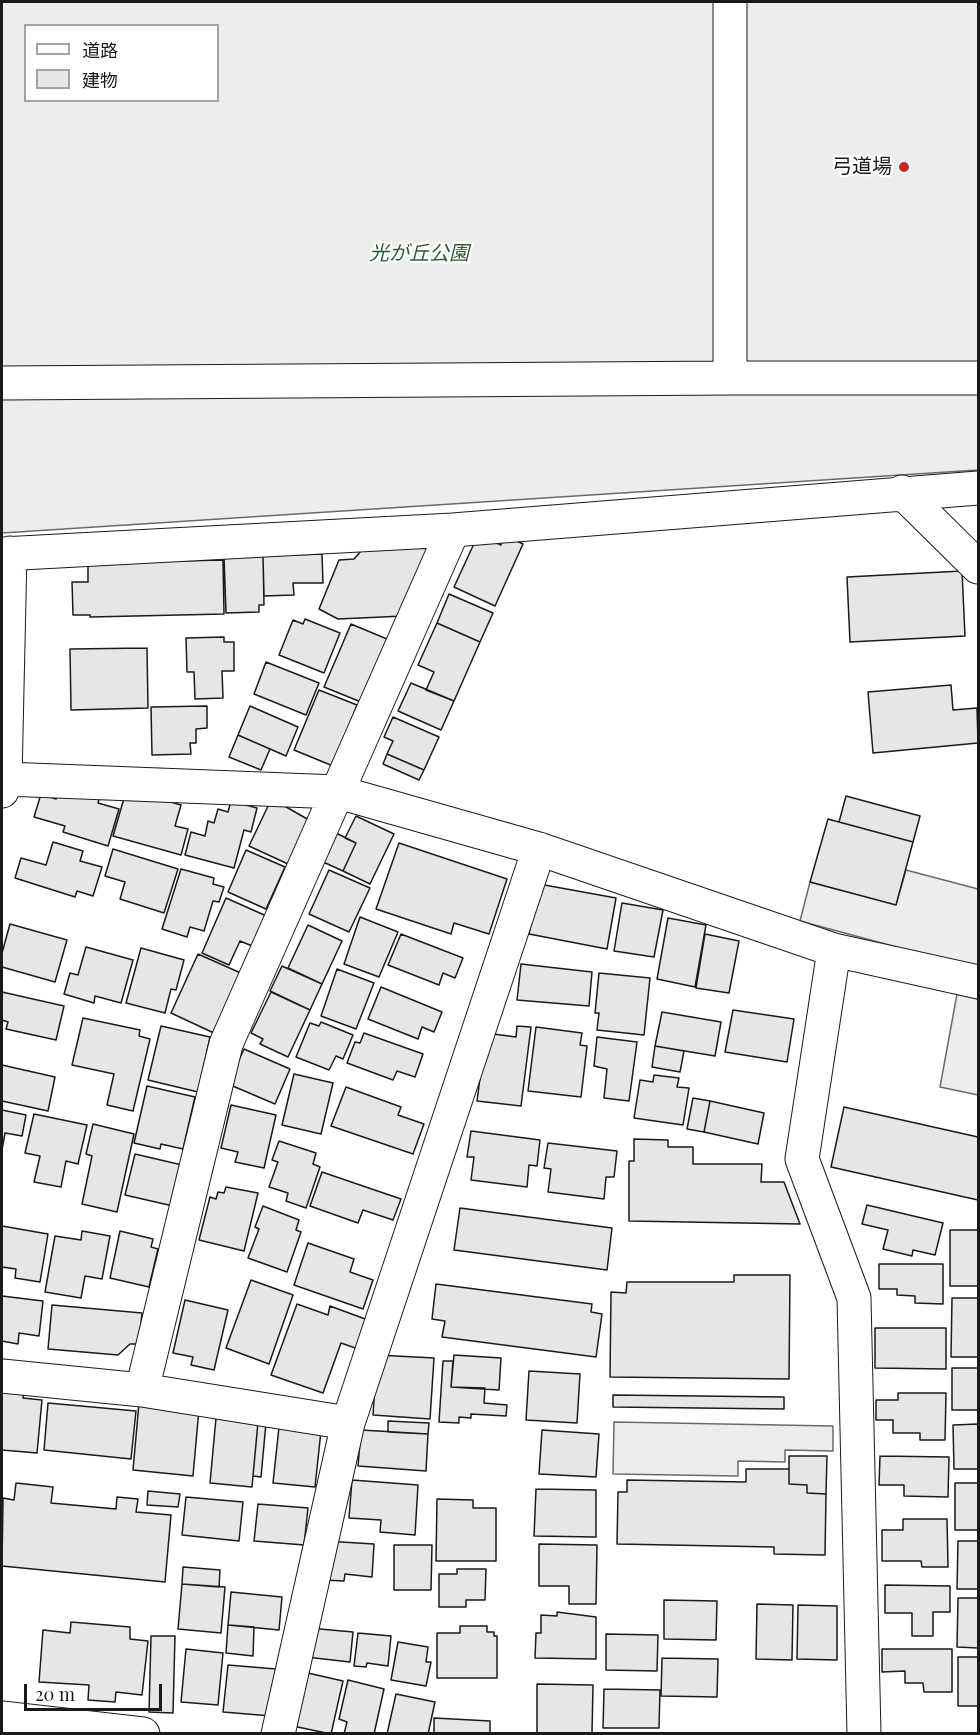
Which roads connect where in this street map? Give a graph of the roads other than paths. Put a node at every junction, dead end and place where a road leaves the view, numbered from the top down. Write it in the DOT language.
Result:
graph roads {
  1 [pos="730,2"];
  2 [pos="730,378"];
  3 [pos="978,378"];
  4 [pos="2,383"];
  5 [pos="978,488"];
  6 [pos="902,492"];
  7 [pos="453,530"];
  8 [pos="6,553"];
  9 [pos="978,567"];
  10 [pos="3,785"];
  11 [pos="338,792"];
  12 [pos="539,849"];
  13 [pos="834,950"];
  14 [pos="978,982"];
  15 [pos="2,1376"];
  16 [pos="142,1390"];
  17 [pos="348,1423"];
  18 [pos="2,1718"];
  19 [pos="143,1734"];
  20 [pos="278,1734"];
  21 [pos="864,1734"];
  1 -- 2 [label="street"];
  2 -- 3 [label="street"];
  2 -- 4 [label="street"];
  5 -- 6 [label="street"];
  6 -- 7 [label="street"];
  6 -- 9 [label="street"];
  7 -- 8 [label="street"];
  7 -- 11 [label="street"];
  8 -- 10 [label="street"];
  10 -- 11 [label="street"];
  11 -- 12 [label="street"];
  11 -- 16 [label="street"];
  12 -- 13 [label="street"];
  12 -- 17 [label="street"];
  13 -- 14 [label="street"];
  13 -- 21 [label="street"];
  15 -- 16 [label="street"];
  16 -- 17 [label="street"];
  17 -- 20 [label="street"];
  18 -- 19 [label="street"];
}
